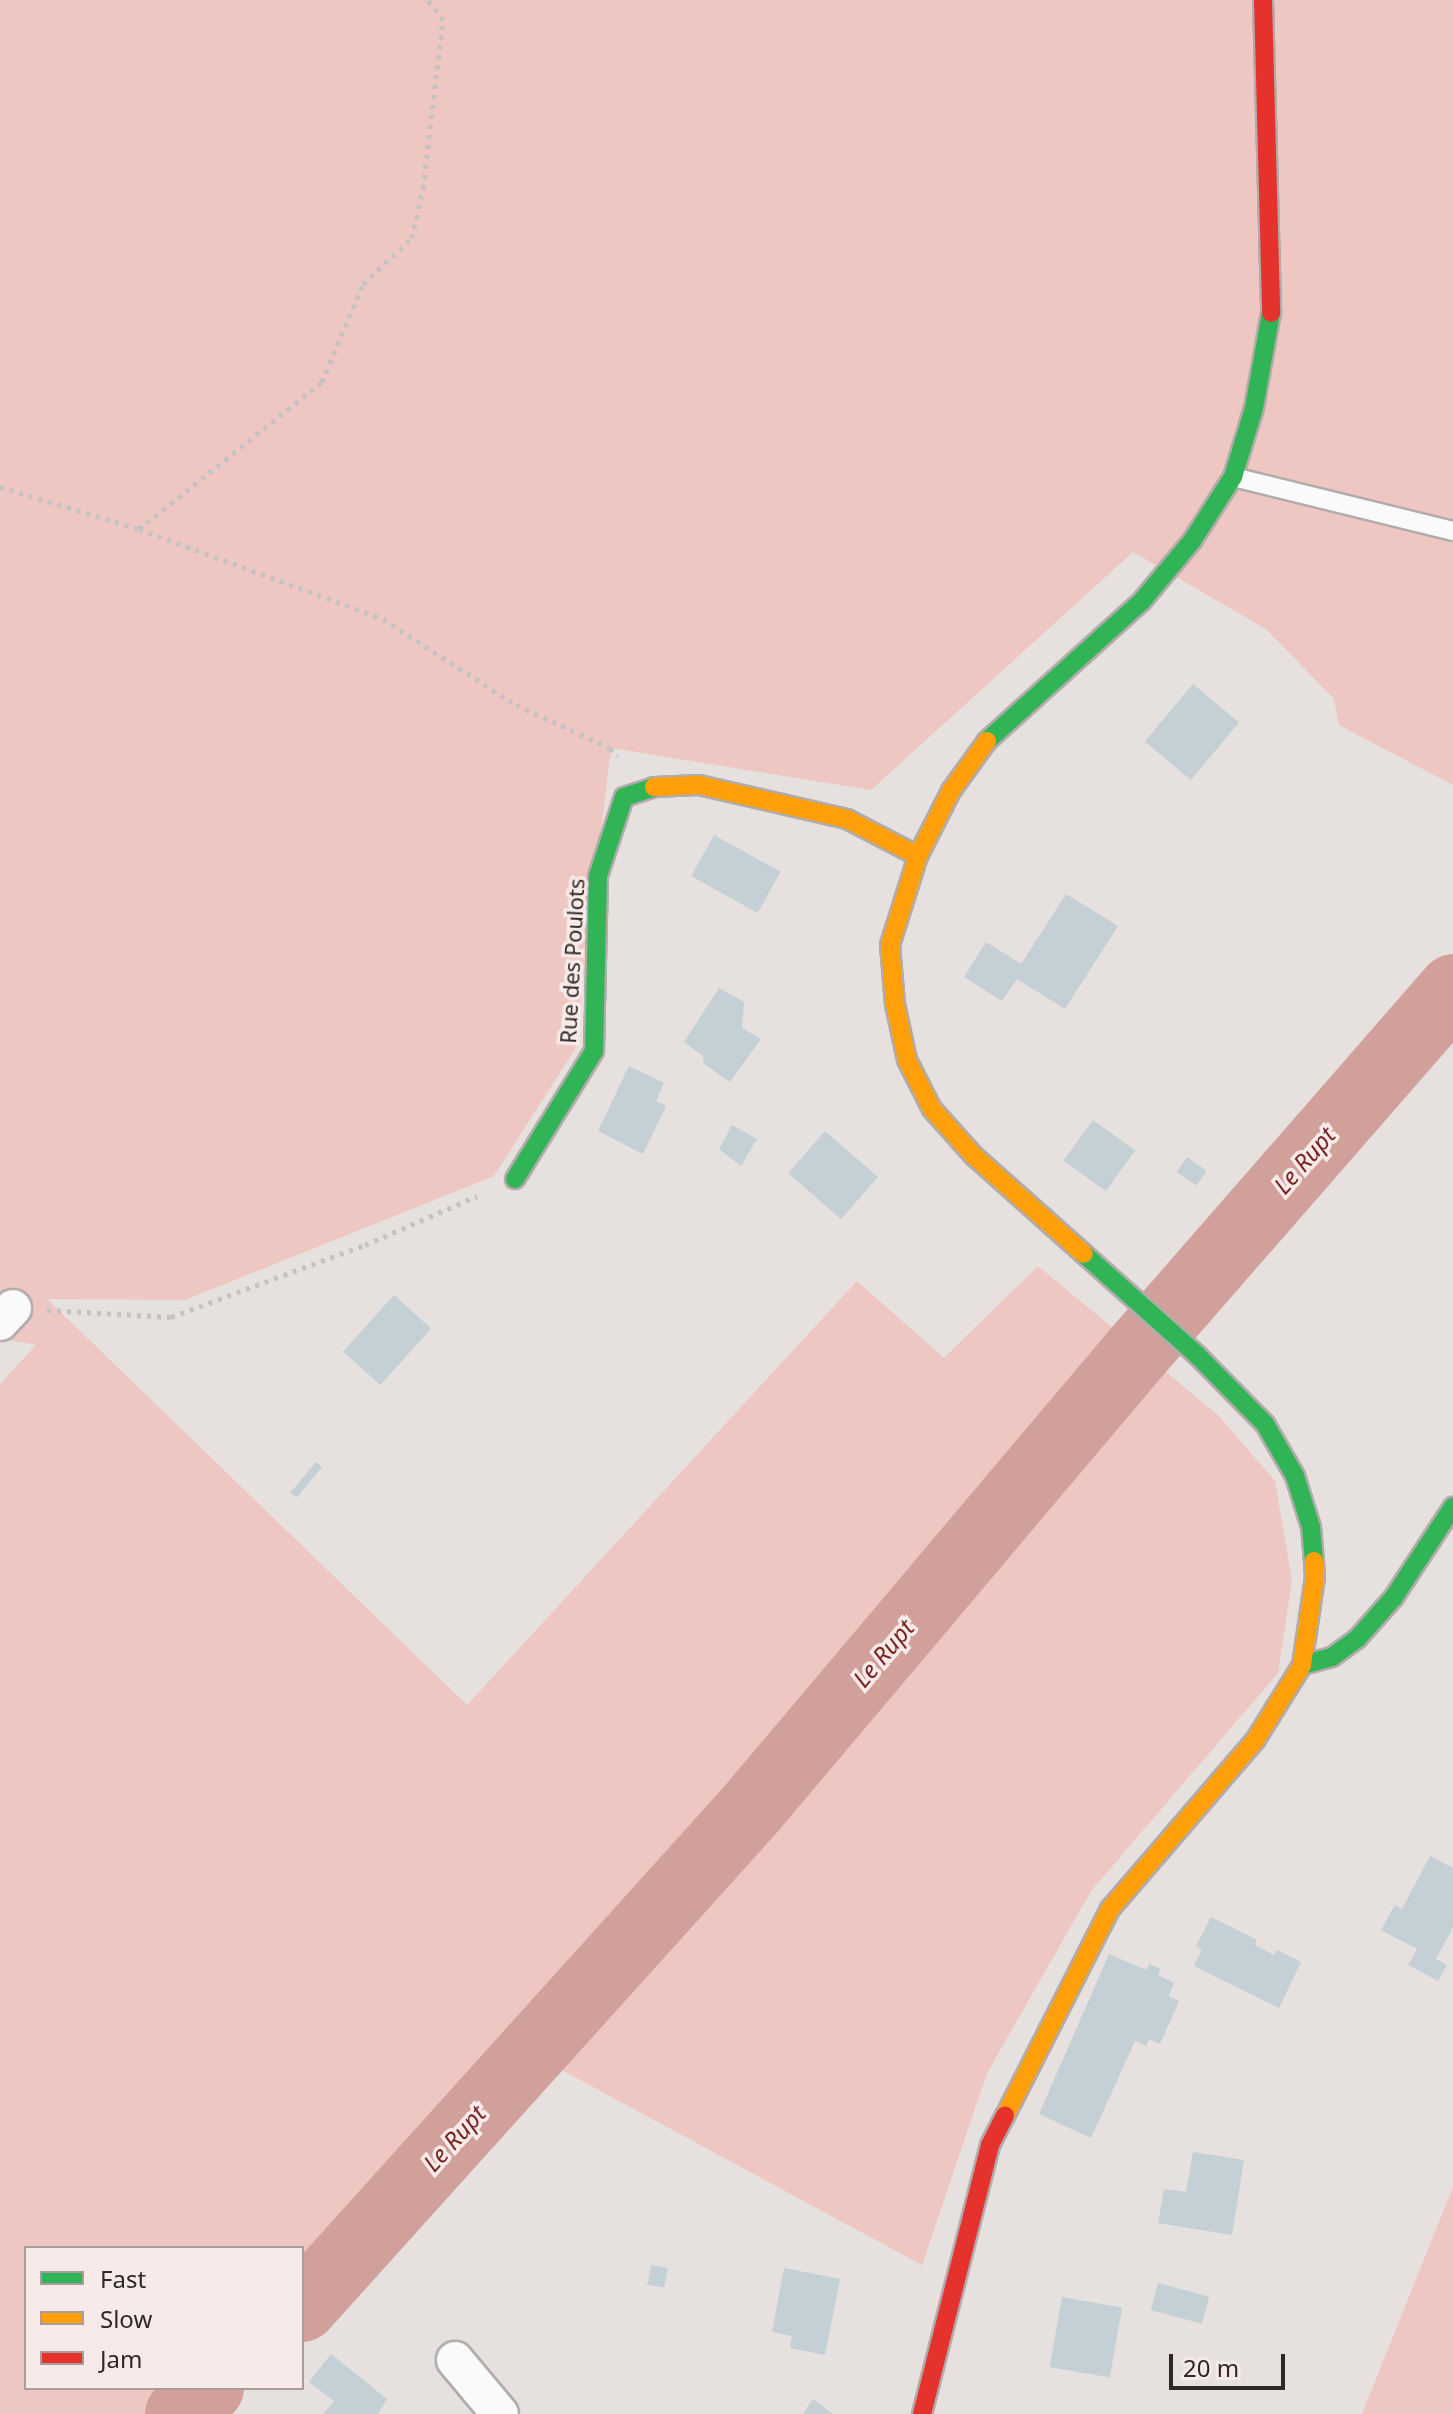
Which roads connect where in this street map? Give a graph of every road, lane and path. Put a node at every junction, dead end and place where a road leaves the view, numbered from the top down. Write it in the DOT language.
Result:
graph roads {
  1 [pos="428,0"];
  2 [pos="1263,0"];
  3 [pos="1233,477"];
  4 [pos="0,487"];
  5 [pos="139,529"];
  6 [pos="1453,531"];
  7 [pos="646,787"];
  8 [pos="918,856"];
  9 [pos="515,1179"];
  10 [pos="6,1315"];
  11 [pos="1453,1507"];
  12 [pos="1302,1665"];
  13 [pos="455,2360"];
  14 [pos="500,2414"];
  15 [pos="922,2414"];
  1 -- 5 [label="path"];
  2 -- 3 [label="main road"];
  3 -- 6 [label="lane"];
  3 -- 8 [label="main road"];
  4 -- 5 [label="path"];
  5 -- 7 [label="path"];
  7 -- 8 [label="main road"];
  7 -- 9 [label="main road, Rue des Poulots"];
  8 -- 12 [label="main road"];
  9 -- 10 [label="path"];
  11 -- 12 [label="main road"];
  12 -- 15 [label="main road"];
  13 -- 14 [label="street"];
}
